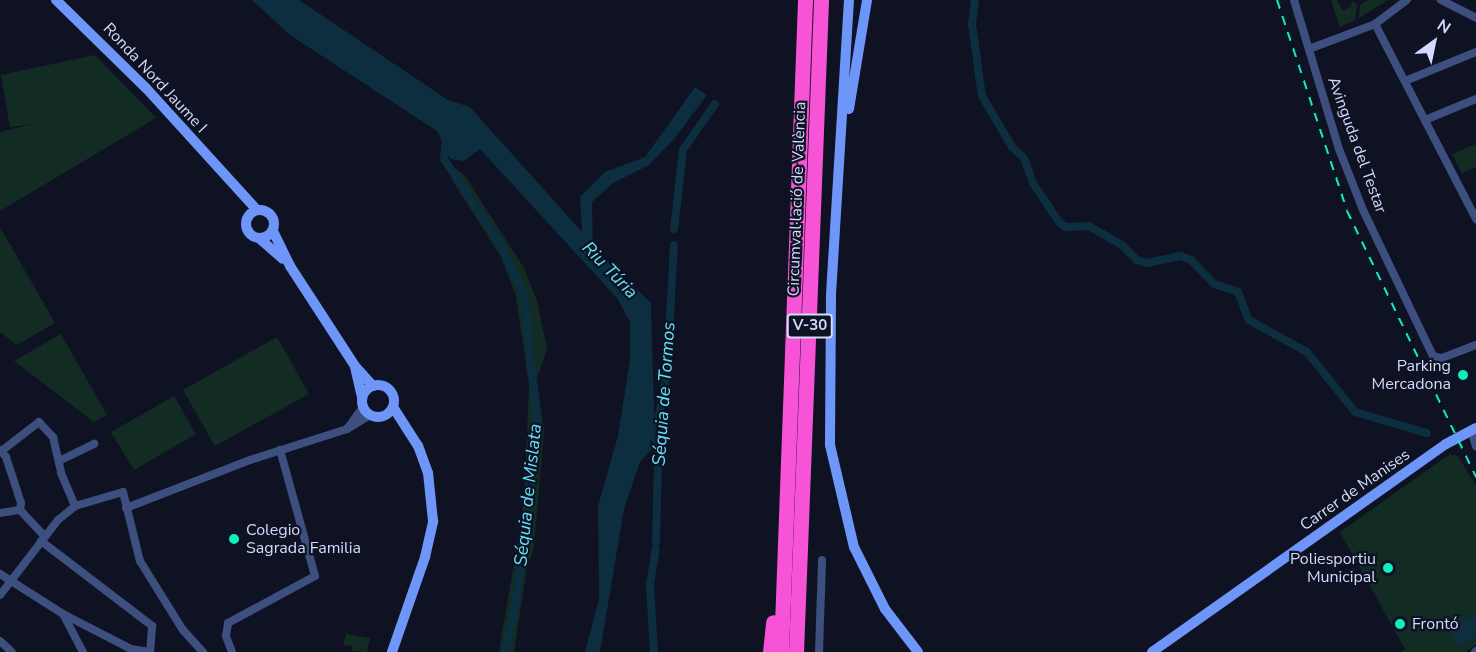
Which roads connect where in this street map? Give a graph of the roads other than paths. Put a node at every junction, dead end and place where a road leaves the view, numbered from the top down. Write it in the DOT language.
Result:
graph roads {
  1 [pos="56,0"];
  2 [pos="805,0"];
  3 [pos="821,0"];
  4 [pos="849,0"];
  5 [pos="867,0"];
  6 [pos="1294,0"];
  7 [pos="1407,0"];
  8 [pos="1441,0"];
  9 [pos="1476,18"];
  10 [pos="1375,24"];
  11 [pos="1309,49"];
  12 [pos="1476,52"];
  13 [pos="1405,81"];
  14 [pos="1476,99"];
  15 [pos="1425,120"];
  16 [pos="841,138"];
  17 [pos="227,181"];
  18 [pos="257,210"];
  19 [pos="1475,215"];
  20 [pos="246,221"];
  21 [pos="273,231"];
  22 [pos="260,239"];
  23 [pos="290,266"];
  24 [pos="1476,345"];
  25 [pos="355,366"];
  26 [pos="373,386"];
  27 [pos="365,407"];
  28 [pos="390,411"];
  29 [pos="1474,429"];
  30 [pos="94,444"];
  31 [pos="789,446"];
  32 [pos="1476,446"];
  33 [pos="280,450"];
  34 [pos="0,451"];
  35 [pos="61,460"];
  36 [pos="75,506"];
  37 [pos="126,508"];
  38 [pos="20,510"];
  39 [pos="0,513"];
  40 [pos="43,539"];
  41 [pos="822,561"];
  42 [pos="0,574"];
  43 [pos="10,581"];
  44 [pos="0,595"];
  45 [pos="63,614"];
  46 [pos="0,641"];
  47 [pos="12,652"];
  48 [pos="83,652"];
  49 [pos="140,652"];
  50 [pos="150,652"];
  51 [pos="203,652"];
  52 [pos="232,652"];
  53 [pos="392,652"];
  54 [pos="770,652"];
  55 [pos="781,652"];
  56 [pos="796,652"];
  57 [pos="819,652"];
  58 [pos="918,652"];
  59 [pos="1152,652"];
  1 -- 17 [label="street, Ronda Nord Jaume I"];
  2 -- 31 [label="highway, Circumval·lació de València / V-30"];
  3 -- 56 [label="highway, Circumval·lació de València / V-30"];
  4 -- 16 [label="street"];
  5 -- 16 [label="street"];
  6 -- 11 [label="street, Avinguda del Testar"];
  7 -- 10 [label="street"];
  8 -- 9 [label="street"];
  10 -- 11 [label="street"];
  10 -- 13 [label="street"];
  11 -- 24 [label="street, Avinguda del Testar"];
  12 -- 13 [label="street"];
  13 -- 15 [label="street"];
  14 -- 15 [label="street"];
  15 -- 19 [label="street"];
  16 -- 58 [label="street"];
  17 -- 18 [label="street, Ronda Nord Jaume I"];
  17 -- 20 [label="street, Ronda Nord Jaume I"];
  18 -- 20 [label="street"];
  18 -- 21 [label="street"];
  20 -- 22 [label="street"];
  21 -- 22 [label="street"];
  21 -- 23 [label="street"];
  22 -- 23 [label="street"];
  23 -- 25 [label="street"];
  25 -- 26 [label="street"];
  25 -- 27 [label="street"];
  26 -- 27 [label="street"];
  26 -- 28 [label="street"];
  27 -- 28 [label="street"];
  27 -- 33 [label="street"];
  28 -- 53 [label="street"];
  29 -- 32 [label="street"];
  29 -- 59 [label="street, Carrer de Manises"];
  30 -- 35 [label="street"];
  31 -- 54 [label="highway"];
  31 -- 55 [label="highway, Circumval·lació de València / V-30"];
  33 -- 37 [label="street"];
  33 -- 52 [label="street"];
  34 -- 35 [label="street"];
  34 -- 38 [label="street"];
  35 -- 36 [label="street"];
  36 -- 37 [label="street"];
  36 -- 40 [label="street"];
  37 -- 51 [label="street"];
  38 -- 39 [label="street"];
  38 -- 40 [label="street"];
  40 -- 43 [label="street"];
  40 -- 50 [label="street"];
  41 -- 57 [label="street"];
  42 -- 43 [label="street"];
  43 -- 44 [label="street"];
  43 -- 45 [label="street"];
  45 -- 48 [label="street"];
  45 -- 49 [label="street"];
  46 -- 47 [label="street"];
  49 -- 50 [label="street"];
}
